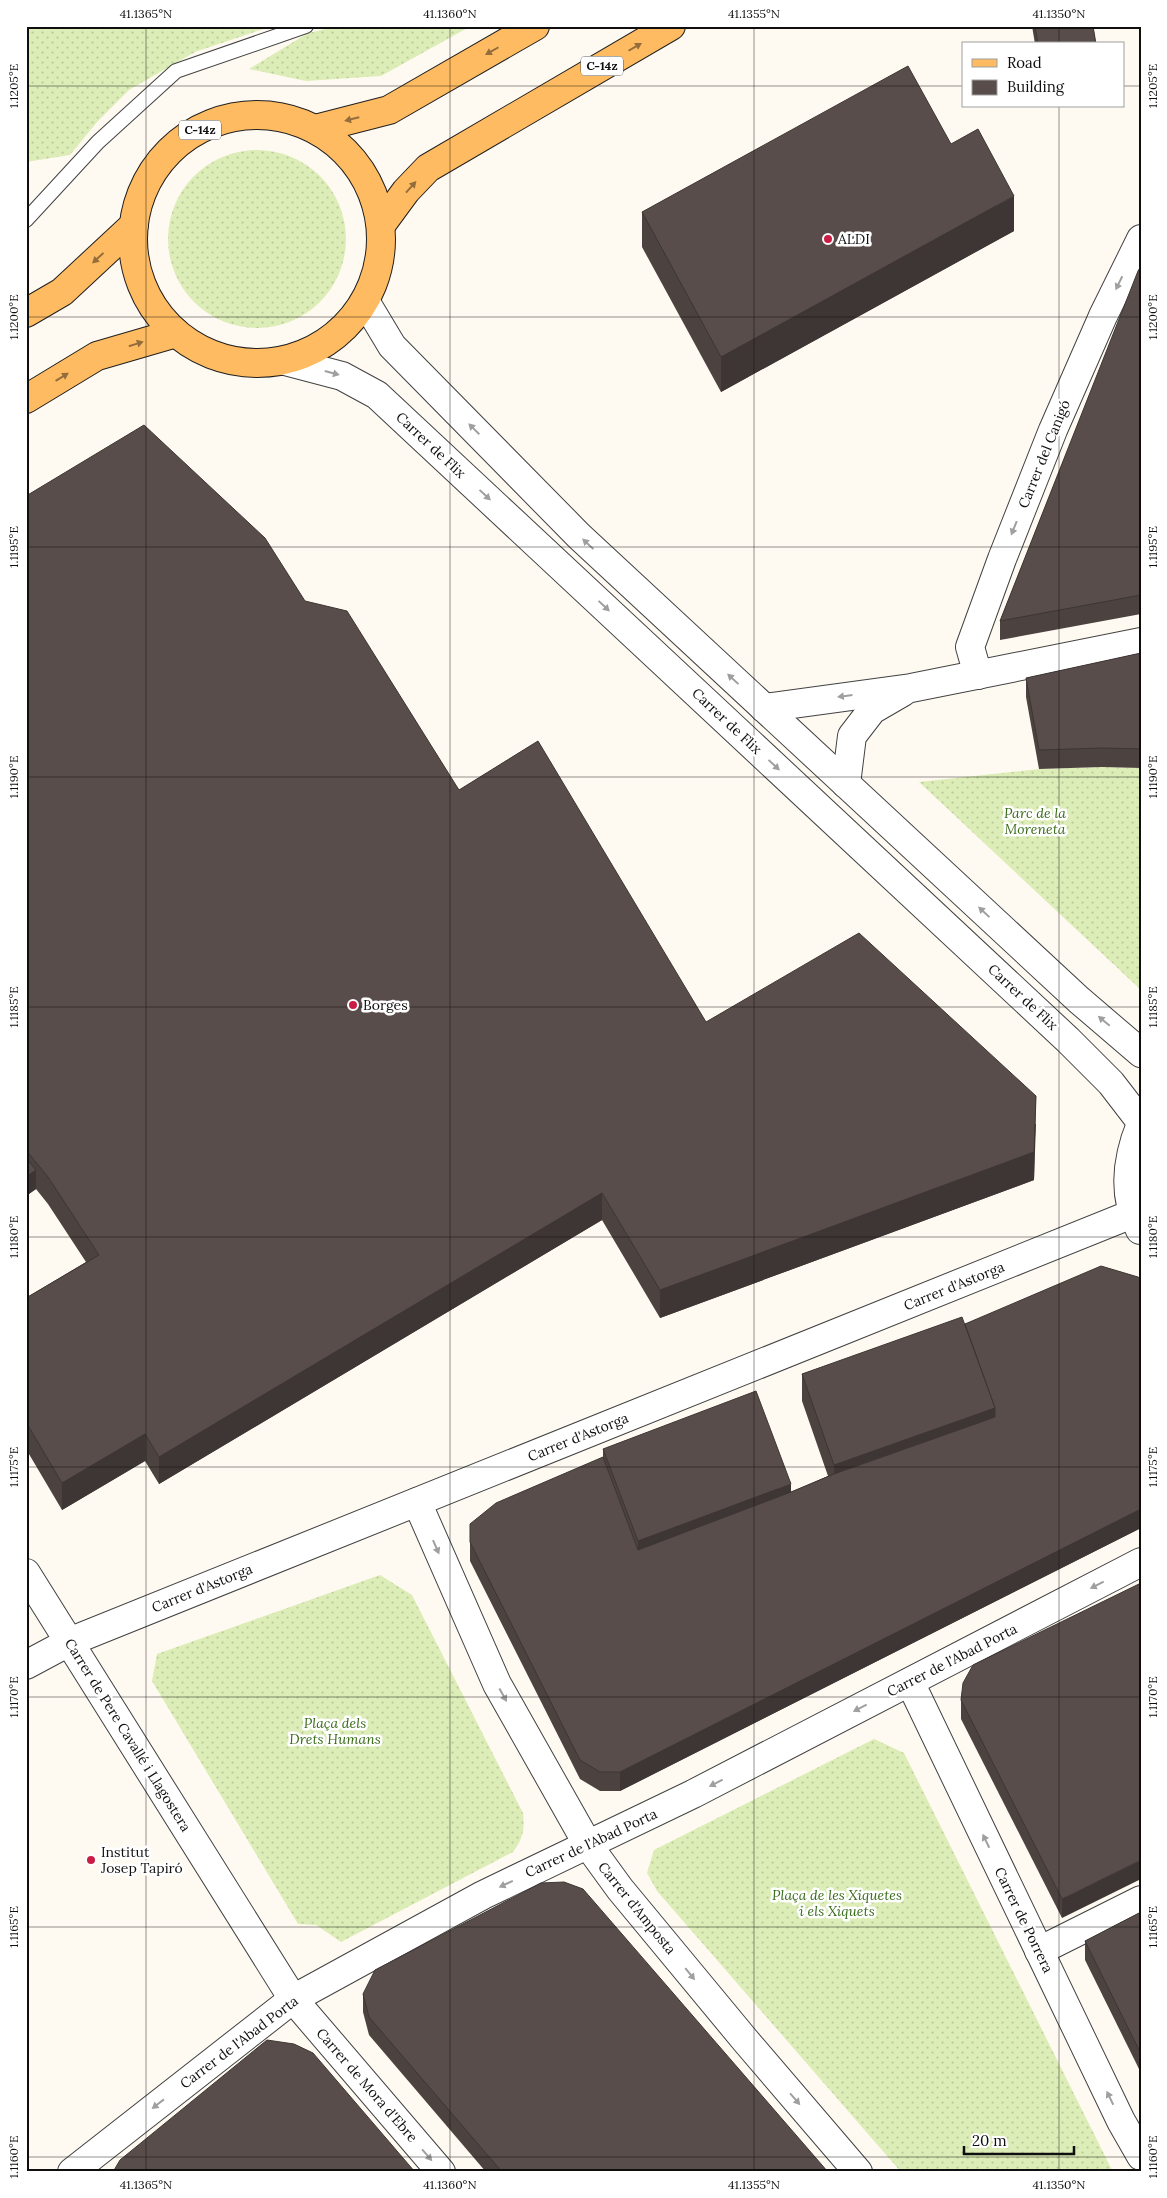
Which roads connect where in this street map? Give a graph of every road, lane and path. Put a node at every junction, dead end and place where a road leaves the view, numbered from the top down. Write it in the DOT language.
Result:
graph roads {
  1 [pos="306,26"];
  2 [pos="535,26"];
  3 [pos="671,26"];
  4 [pos="315,129"];
  5 [pos="26,220"];
  6 [pos="134,224"];
  7 [pos="381,225"];
  8 [pos="1141,239"];
  9 [pos="365,301"];
  10 [pos="26,313"];
  11 [pos="176,333"];
  12 [pos="285,361"];
  13 [pos="26,399"];
  14 [pos="1141,642"];
  15 [pos="978,675"];
  16 [pos="911,688"];
  17 [pos="764,708"];
  18 [pos="846,784"];
  19 [pos="1141,1053"];
  20 [pos="1141,1123"];
  21 [pos="1136,1223"];
  22 [pos="417,1502"];
  23 [pos="1141,1562"];
  24 [pos="26,1573"];
  25 [pos="69,1642"];
  26 [pos="26,1665"];
  27 [pos="910,1682"];
  28 [pos="588,1845"];
  29 [pos="1141,1900"];
  30 [pos="1039,1951"];
  31 [pos="293,1999"];
  32 [pos="1141,2156"];
  33 [pos="72,2172"];
  34 [pos="442,2172"];
  35 [pos="858,2172"];
  1 -- 5 [label="lane"];
  2 -- 4 [label="main road, one-way"];
  7 -- 3 [label="main road, C-14z, one-way"];
  4 -- 6 [label="main road, C-14z"];
  4 -- 7 [label="main road, C-14z"];
  6 -- 10 [label="main road, one-way"];
  6 -- 11 [label="main road, C-14z"];
  7 -- 9 [label="main road, C-14z"];
  8 -- 15 [label="street, Carrer del Canigó, one-way"];
  9 -- 12 [label="main road, C-14z"];
  17 -- 9 [label="street, one-way"];
  11 -- 12 [label="main road, C-14z"];
  13 -- 11 [label="main road, one-way"];
  12 -- 20 [label="street, Carrer de Flix, one-way"];
  14 -- 15 [label="street"];
  15 -- 16 [label="street"];
  16 -- 17 [label="street, one-way"];
  16 -- 18 [label="street"];
  17 -- 18 [label="street"];
  19 -- 18 [label="street, one-way"];
  20 -- 21 [label="street"];
  21 -- 22 [label="street, Carrer d'Astorga"];
  22 -- 25 [label="street, Carrer d'Astorga"];
  22 -- 28 [label="street, Carrer d'Amposta, one-way"];
  23 -- 27 [label="street, Carrer de l'Abad Porta, one-way"];
  24 -- 25 [label="street, Carrer de Pere Cavallé i Llagostera"];
  25 -- 26 [label="street, Carrer d'Astorga"];
  25 -- 31 [label="street, Carrer de Pere Cavallé i Llagostera"];
  27 -- 28 [label="street, Carrer de l'Abad Porta, one-way"];
  30 -- 27 [label="street, Carrer de Porrera, one-way"];
  28 -- 31 [label="street, Carrer de l'Abad Porta, one-way"];
  28 -- 35 [label="street, Carrer d'Amposta, one-way"];
  29 -- 30 [label="street"];
  32 -- 30 [label="street, Carrer de Porrera, one-way"];
  31 -- 33 [label="street, Carrer de l'Abad Porta, one-way"];
  31 -- 34 [label="street, Carrer de Mora d'Ebre, one-way"];
}
